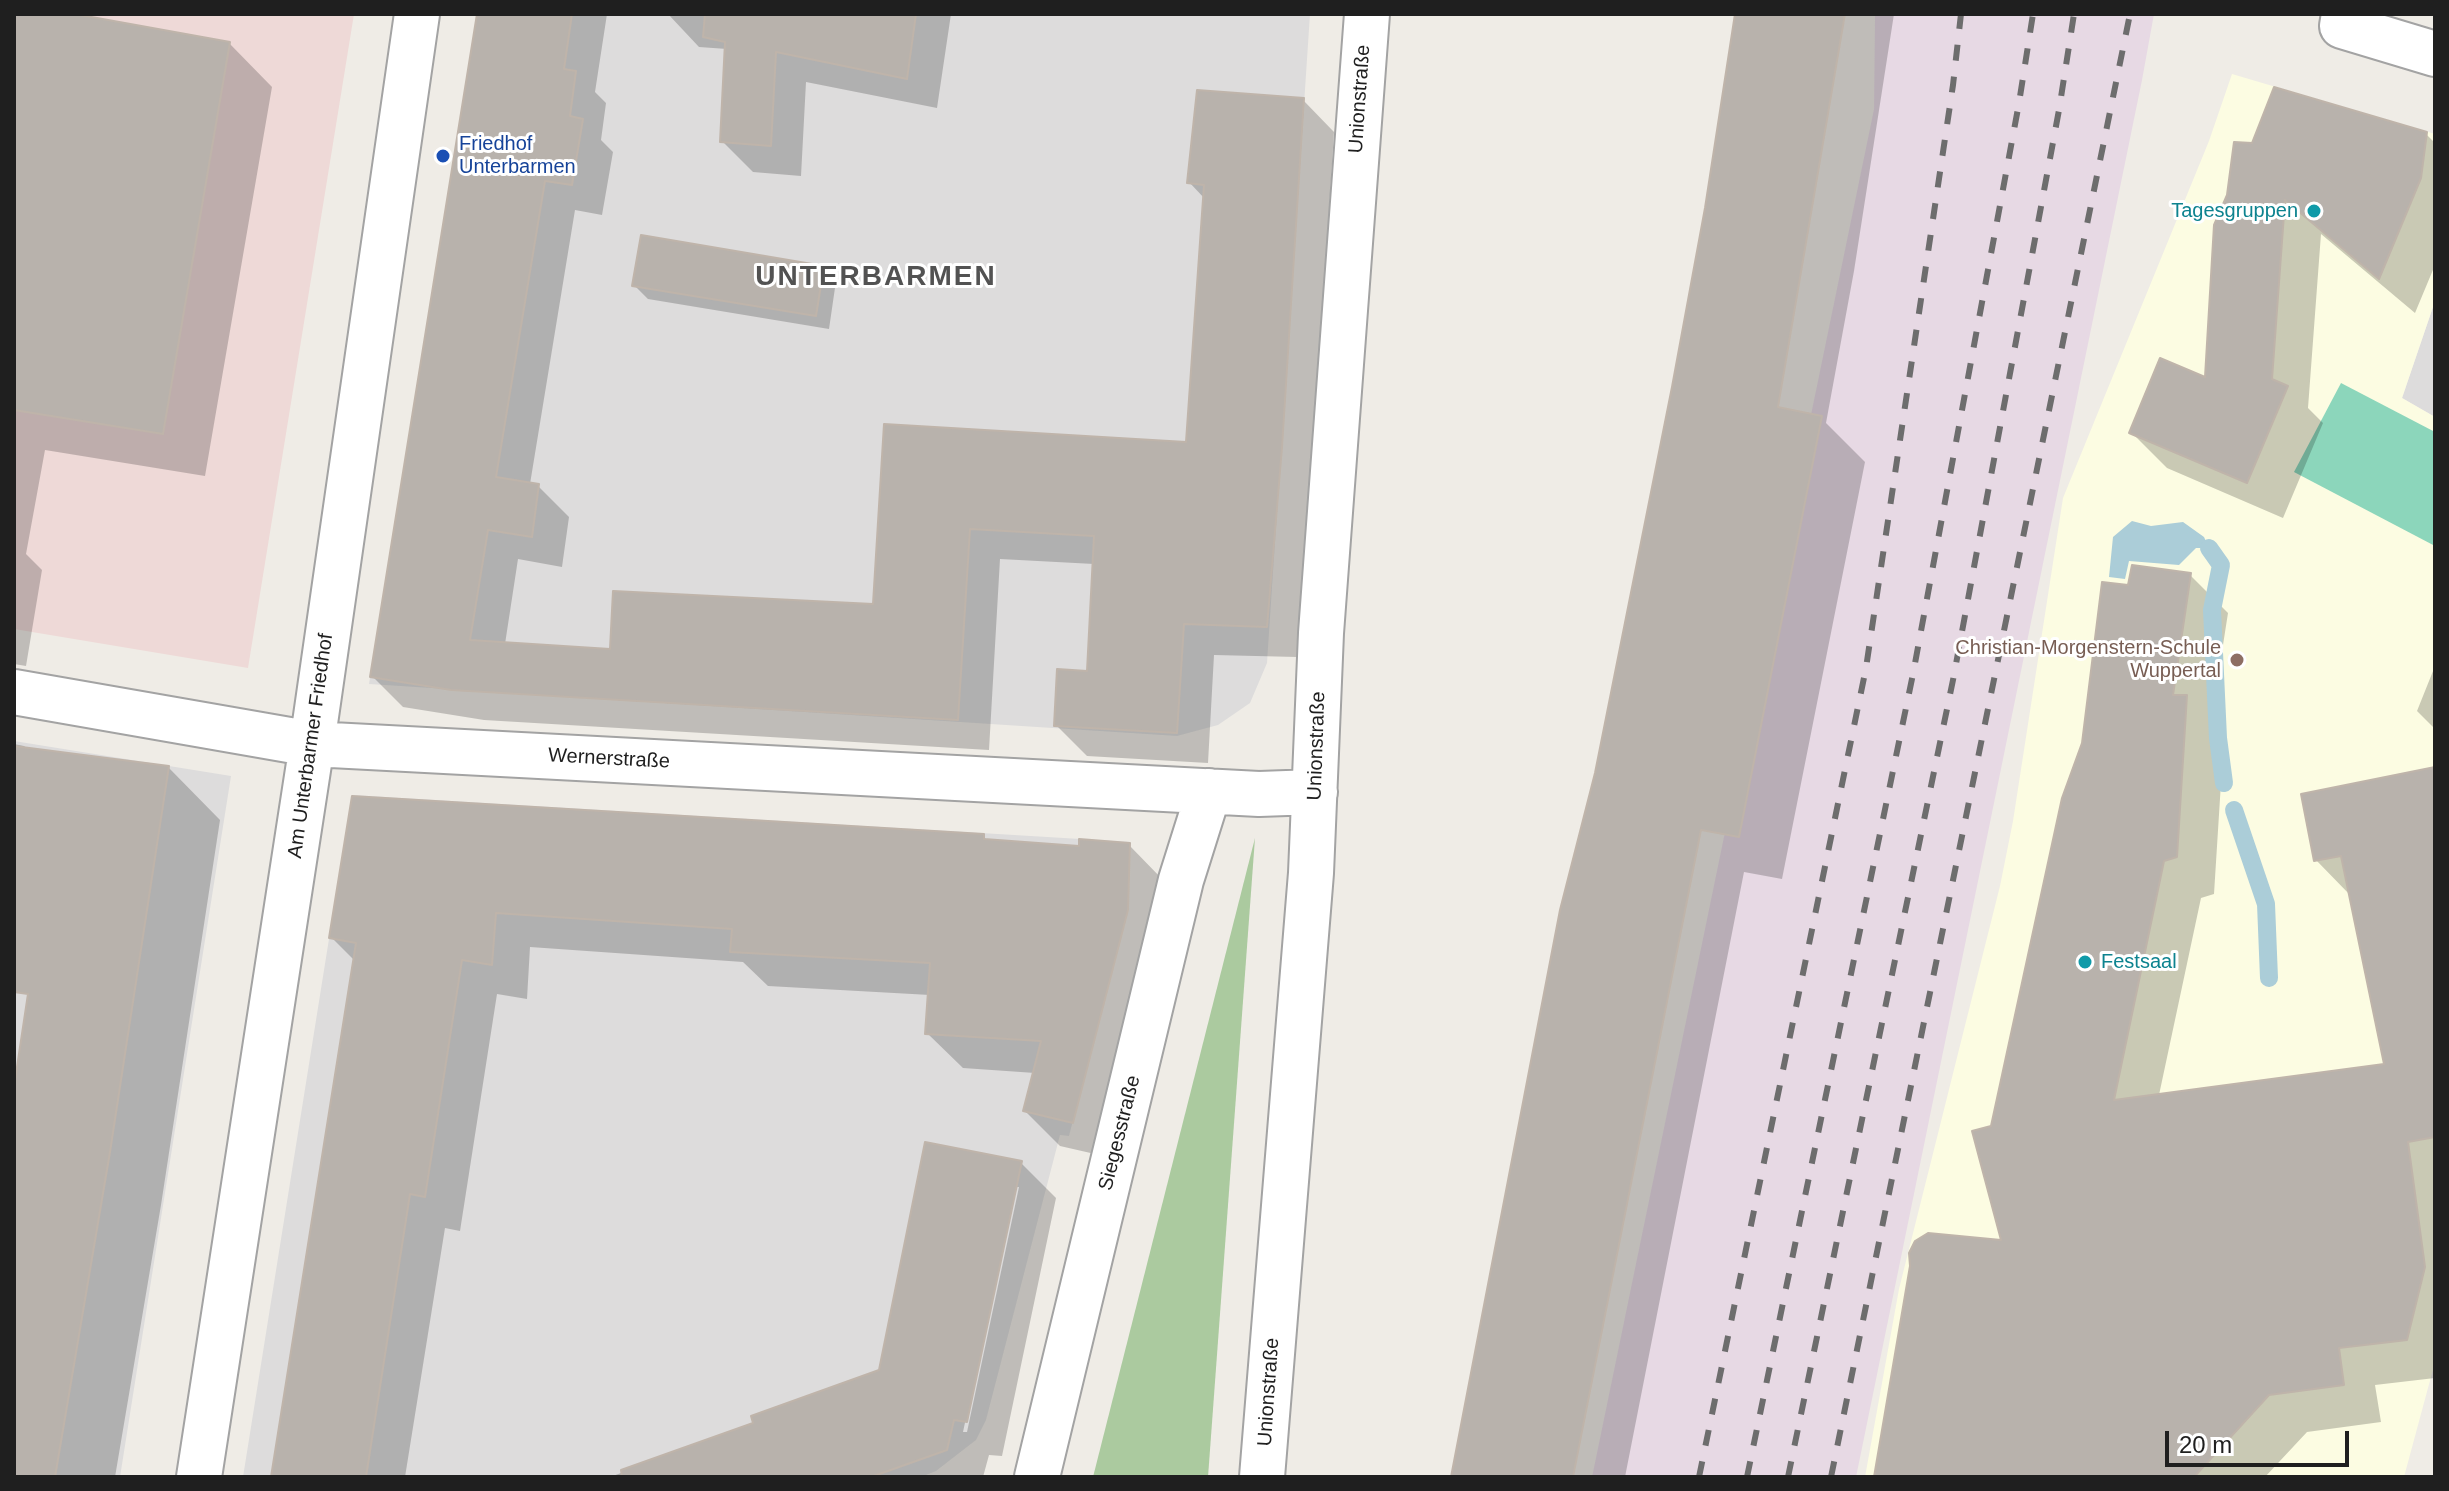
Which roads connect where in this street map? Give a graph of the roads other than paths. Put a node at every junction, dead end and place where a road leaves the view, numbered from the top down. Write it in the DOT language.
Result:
graph roads {
  1 [pos="417,14"];
  2 [pos="1367,14"];
  3 [pos="2344,14"];
  4 [pos="2435,54"];
  5 [pos="14,692"];
  6 [pos="312,744"];
  7 [pos="1209,791"];
  8 [pos="1315,792"];
  9 [pos="199,1477"];
  10 [pos="1037,1477"];
  11 [pos="1262,1477"];
  1 -- 6 [label="street, Am Unterbarmer Friedhof"];
  2 -- 8 [label="street, Unionstraße"];
  3 -- 4 [label="street"];
  5 -- 6 [label="street, Wernerstraße"];
  6 -- 7 [label="street, Wernerstraße"];
  6 -- 9 [label="street, Am Unterbarmer Friedhof"];
  7 -- 8 [label="street, Wernerstraße"];
  7 -- 10 [label="street, Siegesstraße"];
  8 -- 11 [label="street, Unionstraße"];
}
